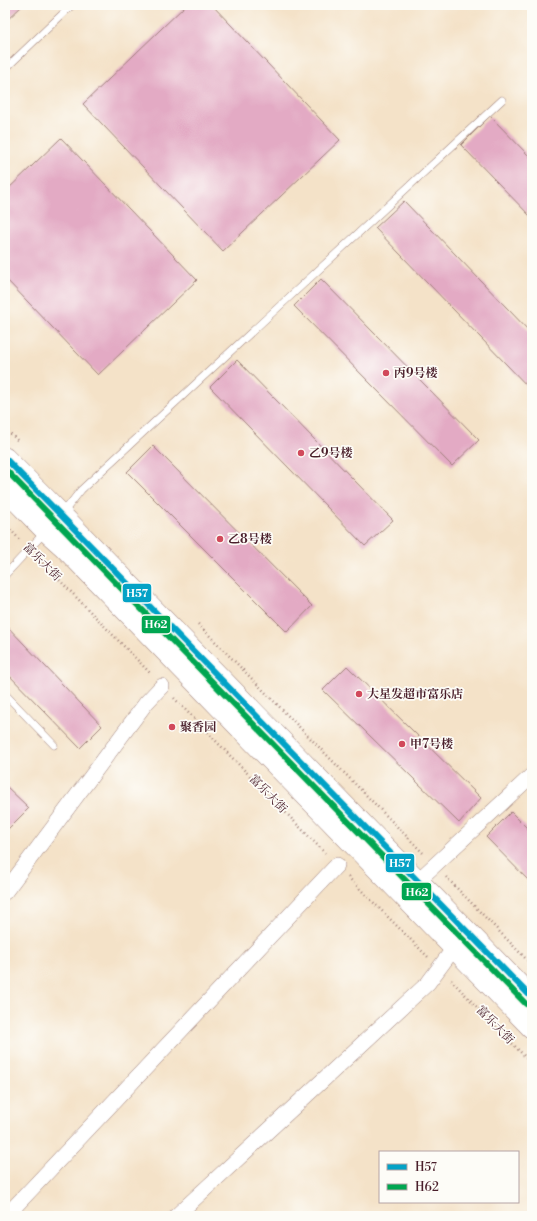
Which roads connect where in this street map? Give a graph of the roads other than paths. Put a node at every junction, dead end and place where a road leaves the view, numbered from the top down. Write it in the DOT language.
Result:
graph roads {
  1 [pos="72,5"];
  2 [pos="5,70"];
  3 [pos="502,100"];
  4 [pos="5,458"];
  5 [pos="5,489"];
  6 [pos="61,515"];
  7 [pos="46,531"];
  8 [pos="5,574"];
  9 [pos="162,686"];
  10 [pos="5,694"];
  11 [pos="54,745"];
  12 [pos="532,775"];
  13 [pos="337,865"];
  14 [pos="418,881"];
  15 [pos="5,892"];
  16 [pos="402,895"];
  17 [pos="464,929"];
  18 [pos="454,948"];
  19 [pos="532,998"];
  20 [pos="532,1028"];
  21 [pos="6,1216"];
  22 [pos="176,1216"];
  1 -- 2 [label="lane"];
  3 -- 6 [label="lane"];
  4 -- 6 [label="main road"];
  5 -- 7 [label="main road, 富乐大街"];
  6 -- 7 [label="lane"];
  6 -- 14 [label="main road"];
  7 -- 8 [label="lane"];
  7 -- 16 [label="main road, 富乐大街"];
  9 -- 15 [label="street"];
  10 -- 11 [label="lane"];
  12 -- 14 [label="street"];
  13 -- 21 [label="street"];
  14 -- 16 [label="street"];
  14 -- 17 [label="main road"];
  16 -- 18 [label="main road, 富乐大街"];
  17 -- 18 [label="street"];
  17 -- 19 [label="main road"];
  18 -- 20 [label="main road, 富乐大街"];
  18 -- 22 [label="street"];
}
